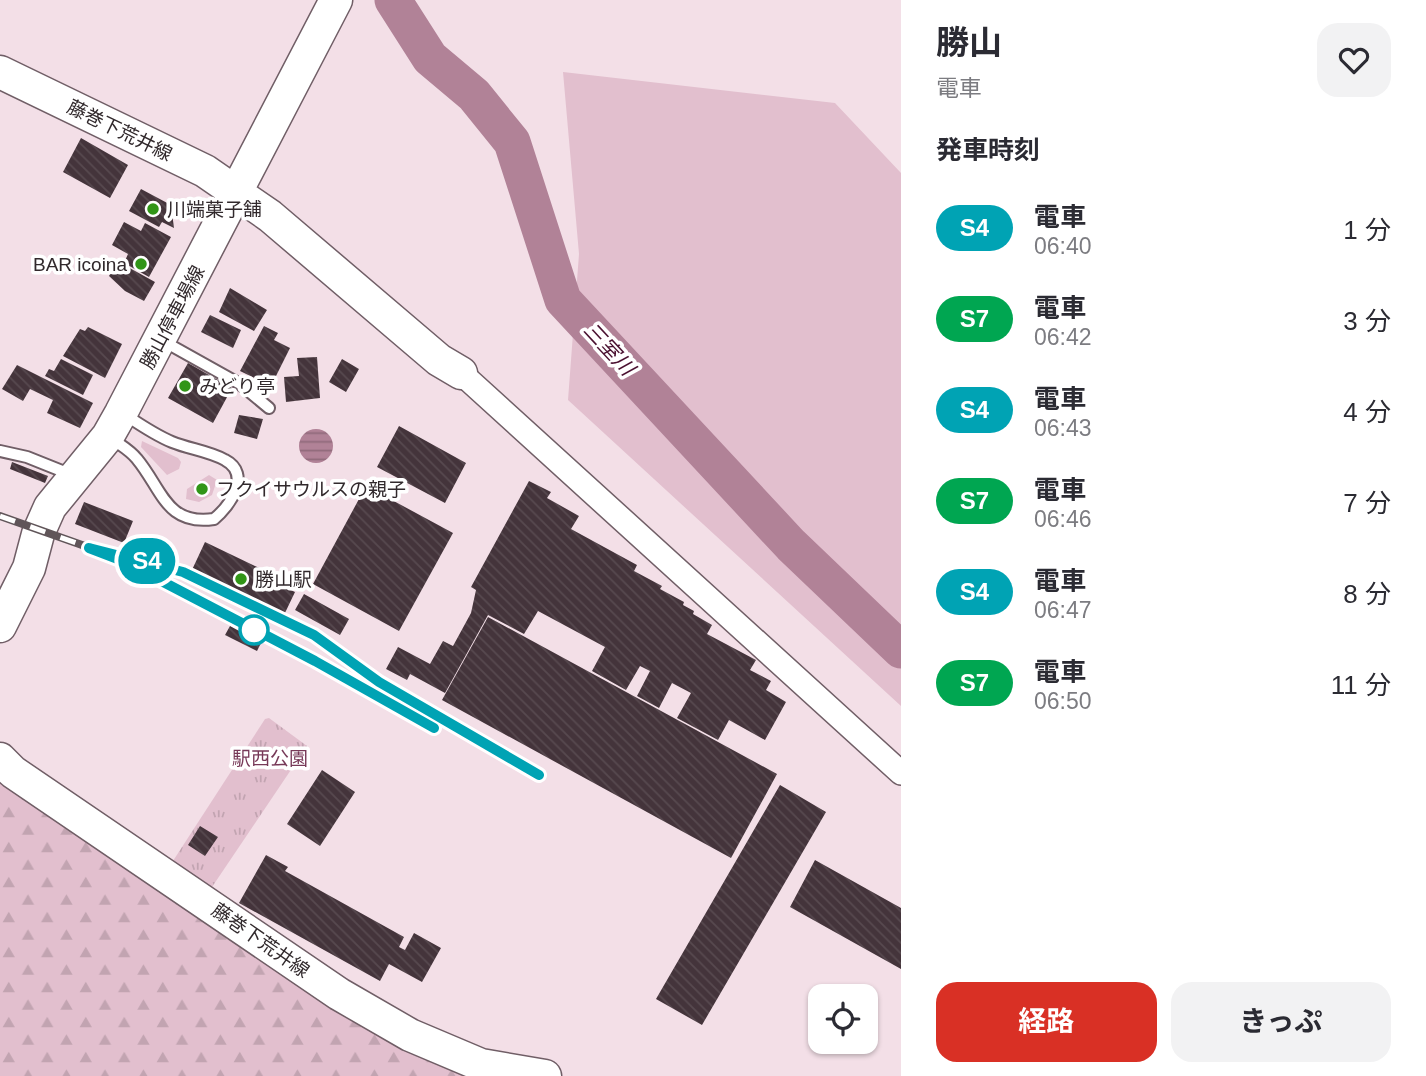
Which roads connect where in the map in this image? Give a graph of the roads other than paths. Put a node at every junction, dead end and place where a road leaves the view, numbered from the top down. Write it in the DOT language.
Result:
graph roads {
  1 [pos="336,0"];
  2 [pos="1,74"];
  3 [pos="242,184"];
  4 [pos="160,339"];
  5 [pos="461,373"];
  6 [pos="269,408"];
  7 [pos="115,425"];
  8 [pos="0,451"];
  9 [pos="75,476"];
  10 [pos="0,626"];
  11 [pos="0,759"];
  12 [pos="901,774"];
  13 [pos="545,1076"];
  1 -- 3 [label="main road, 勝山停車場線"];
  2 -- 3 [label="main road, 藤巻下荒井線"];
  3 -- 4 [label="main road, 勝山停車場線"];
  3 -- 5 [label="main road, 藤巻下荒井線"];
  4 -- 6 [label="lane"];
  4 -- 7 [label="main road, 勝山停車場線"];
  5 -- 12 [label="street"];
  7 -- 7 [label="lane"];
  7 -- 9 [label="main road, 勝山停車場線"];
  8 -- 9 [label="lane"];
  9 -- 10 [label="main road, 勝山停車場線"];
  11 -- 13 [label="main road, 藤巻下荒井線"];
}
